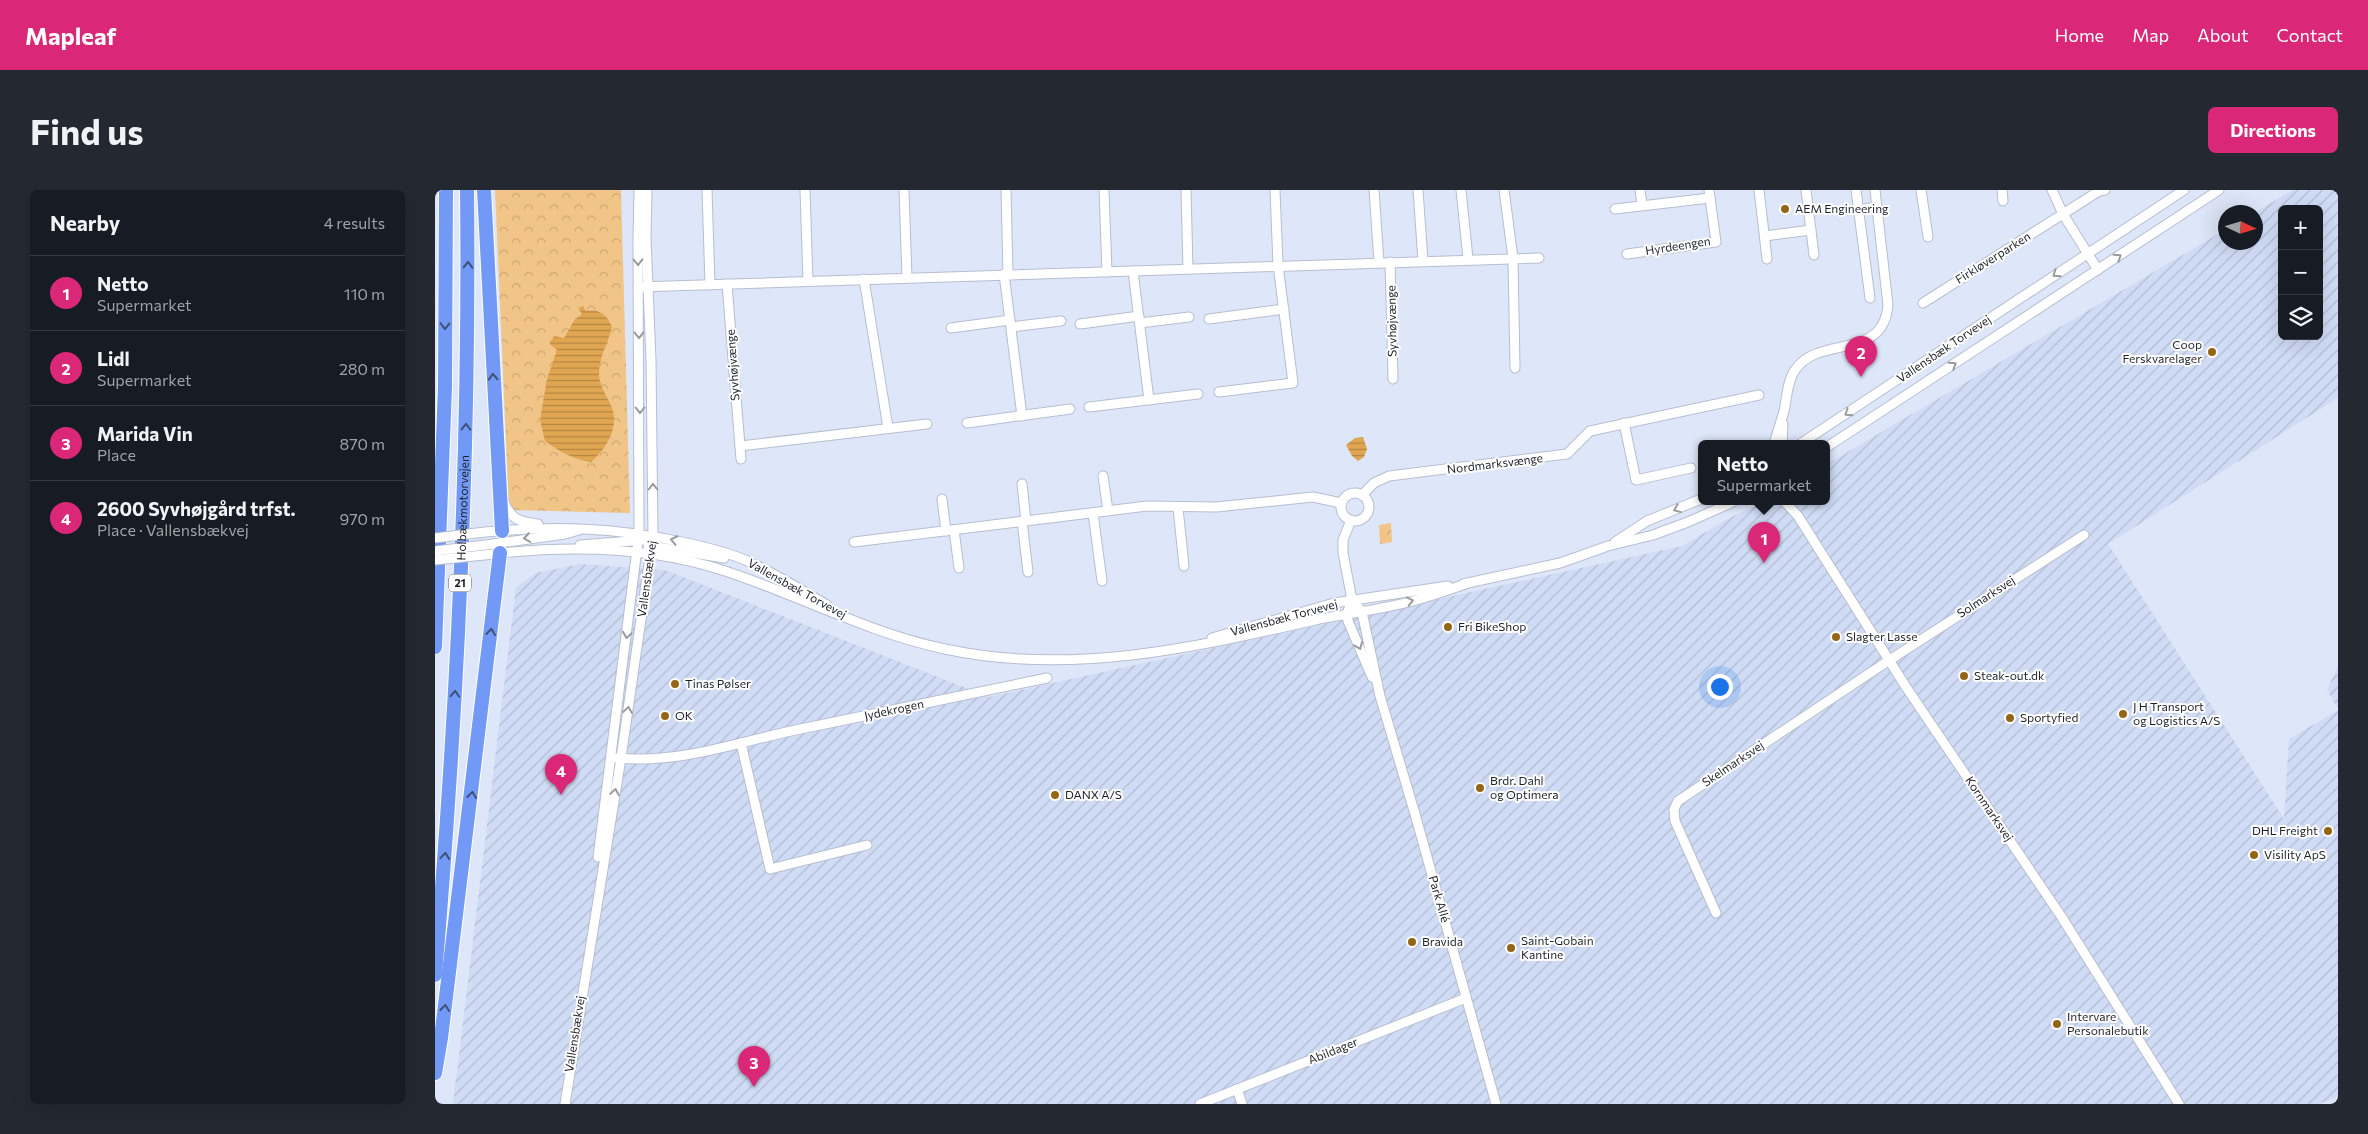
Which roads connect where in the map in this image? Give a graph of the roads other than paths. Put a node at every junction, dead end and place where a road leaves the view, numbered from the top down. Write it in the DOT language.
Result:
graph roads {
  1 [pos="446,190"];
  2 [pos="467,190"];
  3 [pos="484,190"];
  4 [pos="639,190"];
  5 [pos="647,190"];
  6 [pos="707,190"];
  7 [pos="805,190"];
  8 [pos="904,190"];
  9 [pos="1006,190"];
  10 [pos="1104,190"];
  11 [pos="1186,190"];
  12 [pos="1275,190"];
  13 [pos="1374,190"];
  14 [pos="1418,190"];
  15 [pos="1461,190"];
  16 [pos="1504,190"];
  17 [pos="1640,190"];
  18 [pos="1759,190"];
  19 [pos="1806,190"];
  20 [pos="1856,190"];
  21 [pos="1875,190"];
  22 [pos="1921,190"];
  23 [pos="2002,190"];
  24 [pos="2052,190"];
  25 [pos="2105,190"];
  26 [pos="2184,190"];
  27 [pos="2219,190"];
  28 [pos="1709,194"];
  29 [pos="2003,201"];
  30 [pos="1642,205"];
  31 [pos="1877,207"];
  32 [pos="1615,209"];
  33 [pos="1858,210"];
  34 [pos="2063,214"];
  35 [pos="1811,230"];
  36 [pos="1765,236"];
  37 [pos="1928,237"];
  38 [pos="2087,253"];
  39 [pos="1627,254"];
  40 [pos="1815,255"];
  41 [pos="1513,258"];
  42 [pos="1539,258"];
  43 [pos="1468,259"];
  44 [pos="1767,259"];
  45 [pos="1423,261"];
  46 [pos="1379,262"];
  47 [pos="1390,262"];
  48 [pos="1278,265"];
  49 [pos="1188,269"];
  50 [pos="2099,270"];
  51 [pos="1133,271"];
  52 [pos="1107,272"];
  53 [pos="1006,274"];
  54 [pos="907,278"];
  55 [pos="864,279"];
  56 [pos="808,281"];
  57 [pos="727,284"];
  58 [pos="710,285"];
  59 [pos="649,286"];
  60 [pos="638,287"];
  61 [pos="1869,298"];
  62 [pos="1923,303"];
  63 [pos="1284,309"];
  64 [pos="1189,317"];
  65 [pos="1209,319"];
  66 [pos="1139,320"];
  67 [pos="1061,321"];
  68 [pos="1011,324"];
  69 [pos="1080,324"];
  70 [pos="951,328"];
  71 [pos="1515,368"];
  72 [pos="1393,379"];
  73 [pos="1219,392"];
  74 [pos="1198,394"];
  75 [pos="1759,395"];
  76 [pos="1149,400"];
  77 [pos="1089,407"];
  78 [pos="1070,410"];
  79 [pos="1784,411"];
  80 [pos="1022,416"];
  81 [pos="967,423"];
  82 [pos="1624,423"];
  83 [pos="927,424"];
  84 [pos="888,428"];
  85 [pos="1775,440"];
  86 [pos="1783,440"];
  87 [pos="1807,440"];
  88 [pos="1830,445"];
  89 [pos="740,446"];
  90 [pos="741,459"];
  91 [pos="1691,468"];
  92 [pos="1103,476"];
  93 [pos="1022,484"];
  94 [pos="499,488"];
  95 [pos="1363,494"];
  96 [pos="942,499"];
  97 [pos="1698,500"];
  98 [pos="1341,503"];
  99 [pos="1726,505"];
  100 [pos="1788,505"];
  101 [pos="1793,505"];
  102 [pos="1179,508"];
  103 [pos="1108,511"];
  104 [pos="1093,513"];
  105 [pos="1797,516"];
  106 [pos="1351,520"];
  107 [pos="1024,521"];
  108 [pos="569,527"];
  109 [pos="587,528"];
  110 [pos="950,530"];
  111 [pos="2084,535"];
  112 [pos="653,536"];
  113 [pos="435,538"];
  114 [pos="485,538"];
  115 [pos="639,538"];
  116 [pos="501,542"];
  117 [pos="854,542"];
  118 [pos="435,544"];
  119 [pos="1608,546"];
  120 [pos="652,549"];
  121 [pos="534,550"];
  122 [pos="435,551"];
  123 [pos="638,552"];
  124 [pos="435,560"];
  125 [pos="754,564"];
  126 [pos="1184,566"];
  127 [pos="959,568"];
  128 [pos="1028,572"];
  129 [pos="1102,581"];
  130 [pos="1468,583"];
  131 [pos="1352,600"];
  132 [pos="1362,612"];
  133 [pos="1347,614"];
  134 [pos="856,621"];
  135 [pos="435,647"];
  136 [pos="1161,651"];
  137 [pos="1889,660"];
  138 [pos="1047,678"];
  139 [pos="1380,696"];
  140 [pos="741,743"];
  141 [pos="610,757"];
  142 [pos="621,758"];
  143 [pos="867,845"];
  144 [pos="1716,913"];
  145 [pos="586,964"];
  146 [pos="435,975"];
  147 [pos="1467,998"];
  148 [pos="435,1074"];
  149 [pos="1237,1089"];
  150 [pos="565,1104"];
  151 [pos="1200,1104"];
  152 [pos="1242,1104"];
  153 [pos="1496,1104"];
  154 [pos="2179,1104"];
  1 -- 135 [label="highway, Holbækmotorvejen / 21, one-way"];
  146 -- 2 [label="highway, Holbækmotorvejen / 21, one-way"];
  94 -- 3 [label="highway, one-way"];
  4 -- 60 [label="street, Vallensbækvej, one-way"];
  5 -- 59 [label="street, Vallensbækvej"];
  6 -- 58 [label="street"];
  7 -- 56 [label="street"];
  8 -- 54 [label="street"];
  9 -- 53 [label="street"];
  10 -- 52 [label="street"];
  11 -- 49 [label="street"];
  12 -- 48 [label="street"];
  13 -- 46 [label="street"];
  14 -- 45 [label="street"];
  15 -- 43 [label="street"];
  16 -- 41 [label="street"];
  17 -- 30 [label="street"];
  18 -- 36 [label="street"];
  19 -- 35 [label="street"];
  20 -- 33 [label="street"];
  21 -- 31 [label="street"];
  22 -- 37 [label="street"];
  23 -- 29 [label="street"];
  24 -- 34 [label="street"];
  25 -- 34 [label="street, Firkløverparken"];
  26 -- 38 [label="street, Vallensbæk Torvevej"];
  50 -- 27 [label="street, Vallensbæk Torvevej, one-way"];
  28 -- 30 [label="street, Hyrdeengen"];
  28 -- 39 [label="street, Hyrdeengen"];
  30 -- 32 [label="street, Hyrdeengen"];
  31 -- 33 [label="street"];
  31 -- 79 [label="street"];
  33 -- 61 [label="street"];
  34 -- 38 [label="street"];
  34 -- 62 [label="street, Firkløverparken"];
  35 -- 36 [label="street"];
  35 -- 40 [label="street"];
  36 -- 44 [label="street"];
  38 -- 50 [label="street"];
  38 -- 87 [label="street, Vallensbæk Torvevej, one-way"];
  41 -- 42 [label="street"];
  41 -- 43 [label="street"];
  41 -- 71 [label="street"];
  43 -- 45 [label="street"];
  45 -- 47 [label="street"];
  46 -- 47 [label="street"];
  46 -- 48 [label="street"];
  47 -- 72 [label="street, Syvhøjvænge"];
  48 -- 49 [label="street"];
  48 -- 63 [label="street"];
  49 -- 51 [label="street"];
  88 -- 50 [label="street, Vallensbæk Torvevej, one-way"];
  51 -- 52 [label="street"];
  51 -- 66 [label="street"];
  52 -- 53 [label="street"];
  53 -- 54 [label="street"];
  53 -- 68 [label="street"];
  54 -- 55 [label="street"];
  55 -- 56 [label="street"];
  55 -- 84 [label="street"];
  56 -- 57 [label="street"];
  57 -- 58 [label="street"];
  57 -- 89 [label="street, Syvhøjvænge"];
  58 -- 59 [label="street"];
  59 -- 60 [label="street"];
  112 -- 59 [label="street, Vallensbækvej, one-way"];
  60 -- 115 [label="street, Vallensbækvej, one-way"];
  63 -- 65 [label="street"];
  63 -- 73 [label="street"];
  64 -- 66 [label="street"];
  66 -- 69 [label="street"];
  66 -- 76 [label="street"];
  67 -- 68 [label="street"];
  68 -- 70 [label="street"];
  68 -- 80 [label="street"];
  74 -- 76 [label="street"];
  75 -- 82 [label="street, Nordmarksvænge"];
  76 -- 77 [label="street"];
  78 -- 80 [label="street"];
  79 -- 85 [label="street"];
  79 -- 86 [label="street"];
  80 -- 81 [label="street"];
  82 -- 91 [label="street"];
  82 -- 95 [label="street, Nordmarksvænge"];
  83 -- 84 [label="street"];
  84 -- 89 [label="street"];
  89 -- 90 [label="street, Syvhøjvænge"];
  92 -- 103 [label="street"];
  93 -- 107 [label="street"];
  94 -- 108 [label="street"];
  94 -- 116 [label="highway"];
  95 -- 98 [label="street"];
  95 -- 106 [label="street"];
  96 -- 110 [label="street"];
  97 -- 119 [label="street, Vallensbæk Torvevej, one-way"];
  98 -- 102 [label="street"];
  98 -- 106 [label="street"];
  99 -- 119 [label="street, Vallensbæk Torvevej"];
  100 -- 105 [label="street, Kornmarksvej"];
  101 -- 105 [label="street, Kornmarksvej"];
  102 -- 103 [label="street"];
  102 -- 126 [label="street"];
  103 -- 104 [label="street"];
  104 -- 107 [label="street"];
  104 -- 129 [label="street"];
  105 -- 137 [label="street, Kornmarksvej"];
  106 -- 131 [label="street"];
  107 -- 110 [label="street"];
  107 -- 128 [label="street"];
  108 -- 109 [label="street, Vallensbæk Torvevej"];
  108 -- 116 [label="street, Vallensbæk Torvevej"];
  109 -- 115 [label="street, Vallensbæk Torvevej"];
  109 -- 116 [label="street, one-way"];
  110 -- 117 [label="street"];
  110 -- 127 [label="street"];
  111 -- 137 [label="street, Solmarksvej"];
  112 -- 115 [label="street"];
  112 -- 120 [label="street, Vallensbækvej"];
  125 -- 112 [label="street, Vallensbæk Torvevej, one-way"];
  113 -- 114 [label="street, Vallensbæk Torvevej, bridge"];
  114 -- 116 [label="street, Vallensbæk Torvevej"];
  114 -- 116 [label="street"];
  114 -- 118 [label="street"];
  114 -- 122 [label="street, bridge"];
  115 -- 121 [label="street"];
  115 -- 123 [label="street, Vallensbækvej"];
  116 -- 121 [label="street, Vallensbæk Torvevej"];
  116 -- 124 [label="street, Vallensbæk Torvevej, bridge"];
  148 -- 116 [label="highway, one-way"];
  119 -- 130 [label="street, Vallensbæk Torvevej"];
  120 -- 123 [label="street, Vallensbæk Torvevej"];
  120 -- 125 [label="street"];
  120 -- 134 [label="street, Vallensbæk Torvevej"];
  142 -- 120 [label="street, Vallensbækvej, one-way"];
  121 -- 123 [label="street, Vallensbæk Torvevej"];
  123 -- 141 [label="street, Vallensbækvej, one-way"];
  125 -- 134 [label="street, Vallensbæk Torvevej"];
  130 -- 131 [label="street, Vallensbæk Torvevej"];
  132 -- 130 [label="street, Vallensbæk Torvevej, one-way"];
  131 -- 132 [label="street, Park Allé"];
  131 -- 133 [label="street"];
  131 -- 136 [label="street, Vallensbæk Torvevej"];
  132 -- 133 [label="street, Vallensbæk Torvevej"];
  132 -- 139 [label="street, Park Allé"];
  133 -- 136 [label="street, Vallensbæk Torvevej"];
  133 -- 139 [label="street, Park Allé, one-way"];
  134 -- 136 [label="street, Vallensbæk Torvevej"];
  137 -- 144 [label="street, Skelmarksvej"];
  137 -- 154 [label="street, Kornmarksvej"];
  138 -- 140 [label="street, Jydekrogen"];
  139 -- 147 [label="street, Park Allé"];
  140 -- 142 [label="street, Jydekrogen"];
  140 -- 143 [label="street"];
  141 -- 142 [label="street, Jydekrogen"];
  141 -- 145 [label="street, Vallensbækvej"];
  145 -- 142 [label="street, Vallensbækvej, one-way"];
  145 -- 150 [label="street, Vallensbækvej"];
  147 -- 149 [label="street, Abildager"];
  147 -- 153 [label="street, Park Allé"];
  149 -- 151 [label="street, Abildager"];
  149 -- 152 [label="street"];
}
